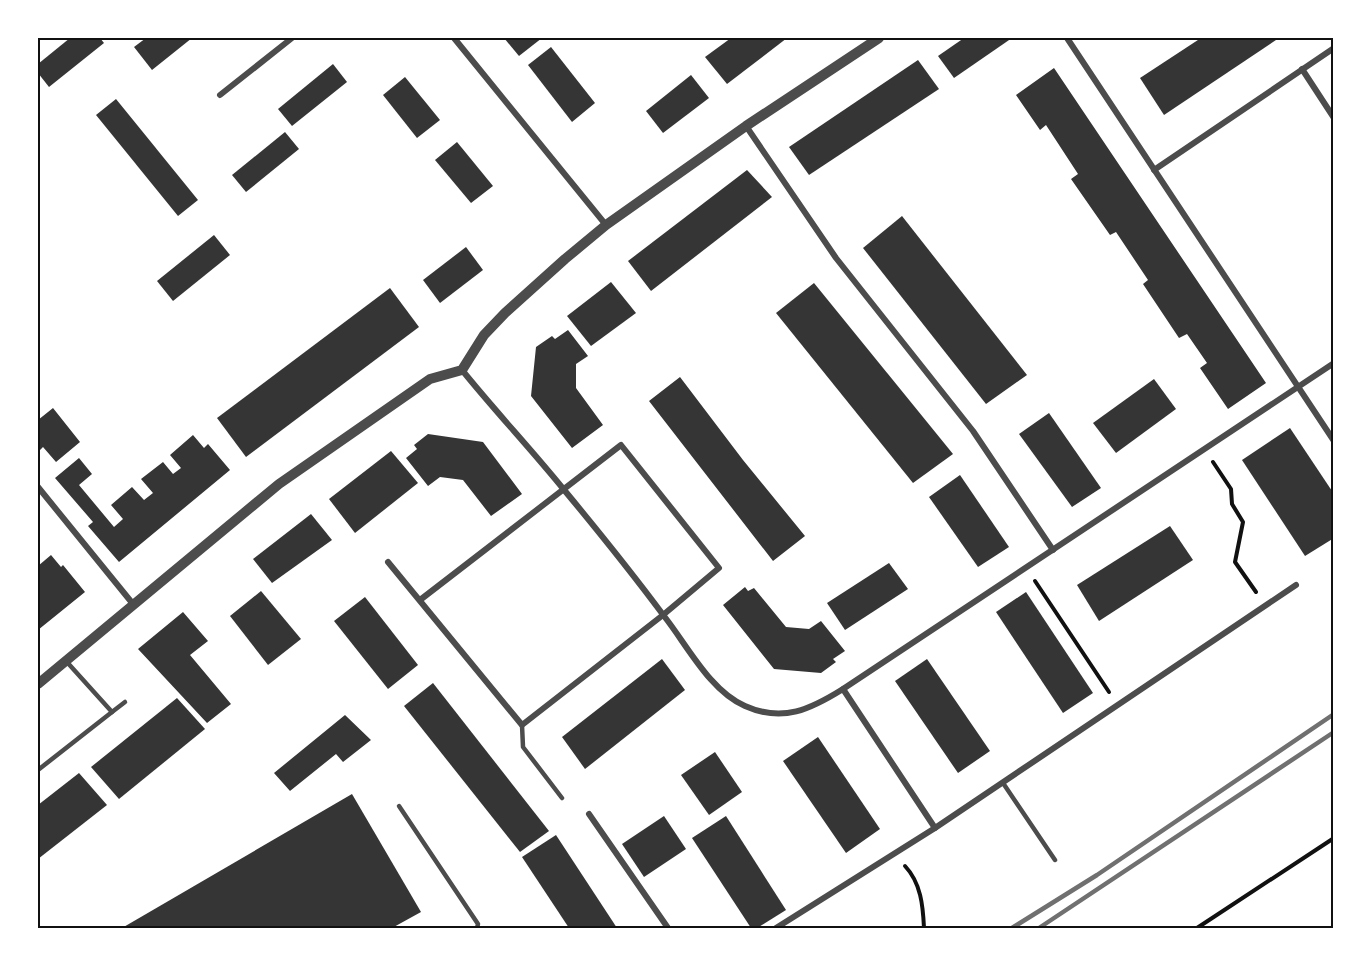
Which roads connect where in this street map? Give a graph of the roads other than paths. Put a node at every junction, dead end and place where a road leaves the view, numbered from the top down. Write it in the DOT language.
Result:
graph roads {
  1 [pos="292,38"];
  2 [pos="454,38"];
  3 [pos="879,38"];
  4 [pos="1067,38"];
  5 [pos="1334,48"];
  6 [pos="1302,69"];
  7 [pos="220,95"];
  8 [pos="1334,118"];
  9 [pos="746,126"];
  10 [pos="1154,170"];
  11 [pos="606,225"];
  12 [pos="1334,363"];
  13 [pos="462,370"];
  14 [pos="1297,386"];
  15 [pos="1334,441"];
  16 [pos="38,487"];
  17 [pos="564,489"];
  18 [pos="1053,550"];
  19 [pos="388,562"];
  20 [pos="1296,585"];
  21 [pos="420,600"];
  22 [pos="133,604"];
  23 [pos="663,615"];
  24 [pos="66,661"];
  25 [pos="38,684"];
  26 [pos="843,689"];
  27 [pos="125,702"];
  28 [pos="112,712"];
  29 [pos="522,725"];
  30 [pos="38,771"];
  31 [pos="1003,783"];
  32 [pos="562,798"];
  33 [pos="399,806"];
  34 [pos="589,814"];
  35 [pos="935,828"];
  36 [pos="1055,860"];
  37 [pos="477,928"];
  38 [pos="668,928"];
  39 [pos="776,928"];
  1 -- 7 [label="street"];
  2 -- 11 [label="street"];
  3 -- 9 [label="street"];
  4 -- 10 [label="street"];
  5 -- 6 [label="street"];
  6 -- 8 [label="street"];
  6 -- 10 [label="street"];
  9 -- 11 [label="street"];
  9 -- 18 [label="street"];
  10 -- 14 [label="street"];
  11 -- 13 [label="street"];
  12 -- 14 [label="street"];
  13 -- 17 [label="street"];
  13 -- 22 [label="street"];
  14 -- 15 [label="street"];
  14 -- 18 [label="street"];
  16 -- 22 [label="street"];
  17 -- 21 [label="street"];
  17 -- 23 [label="street"];
  17 -- 23 [label="street"];
  18 -- 26 [label="street"];
  19 -- 21 [label="street"];
  20 -- 31 [label="street"];
  21 -- 29 [label="street"];
  22 -- 24 [label="street"];
  23 -- 26 [label="street"];
  23 -- 29 [label="street"];
  24 -- 25 [label="street"];
  24 -- 28 [label="lane"];
  26 -- 35 [label="street"];
  27 -- 28 [label="lane"];
  28 -- 30 [label="lane"];
  29 -- 32 [label="lane"];
  31 -- 35 [label="street"];
  31 -- 36 [label="lane"];
  33 -- 37 [label="lane"];
  34 -- 38 [label="street"];
  35 -- 39 [label="street"];
}
